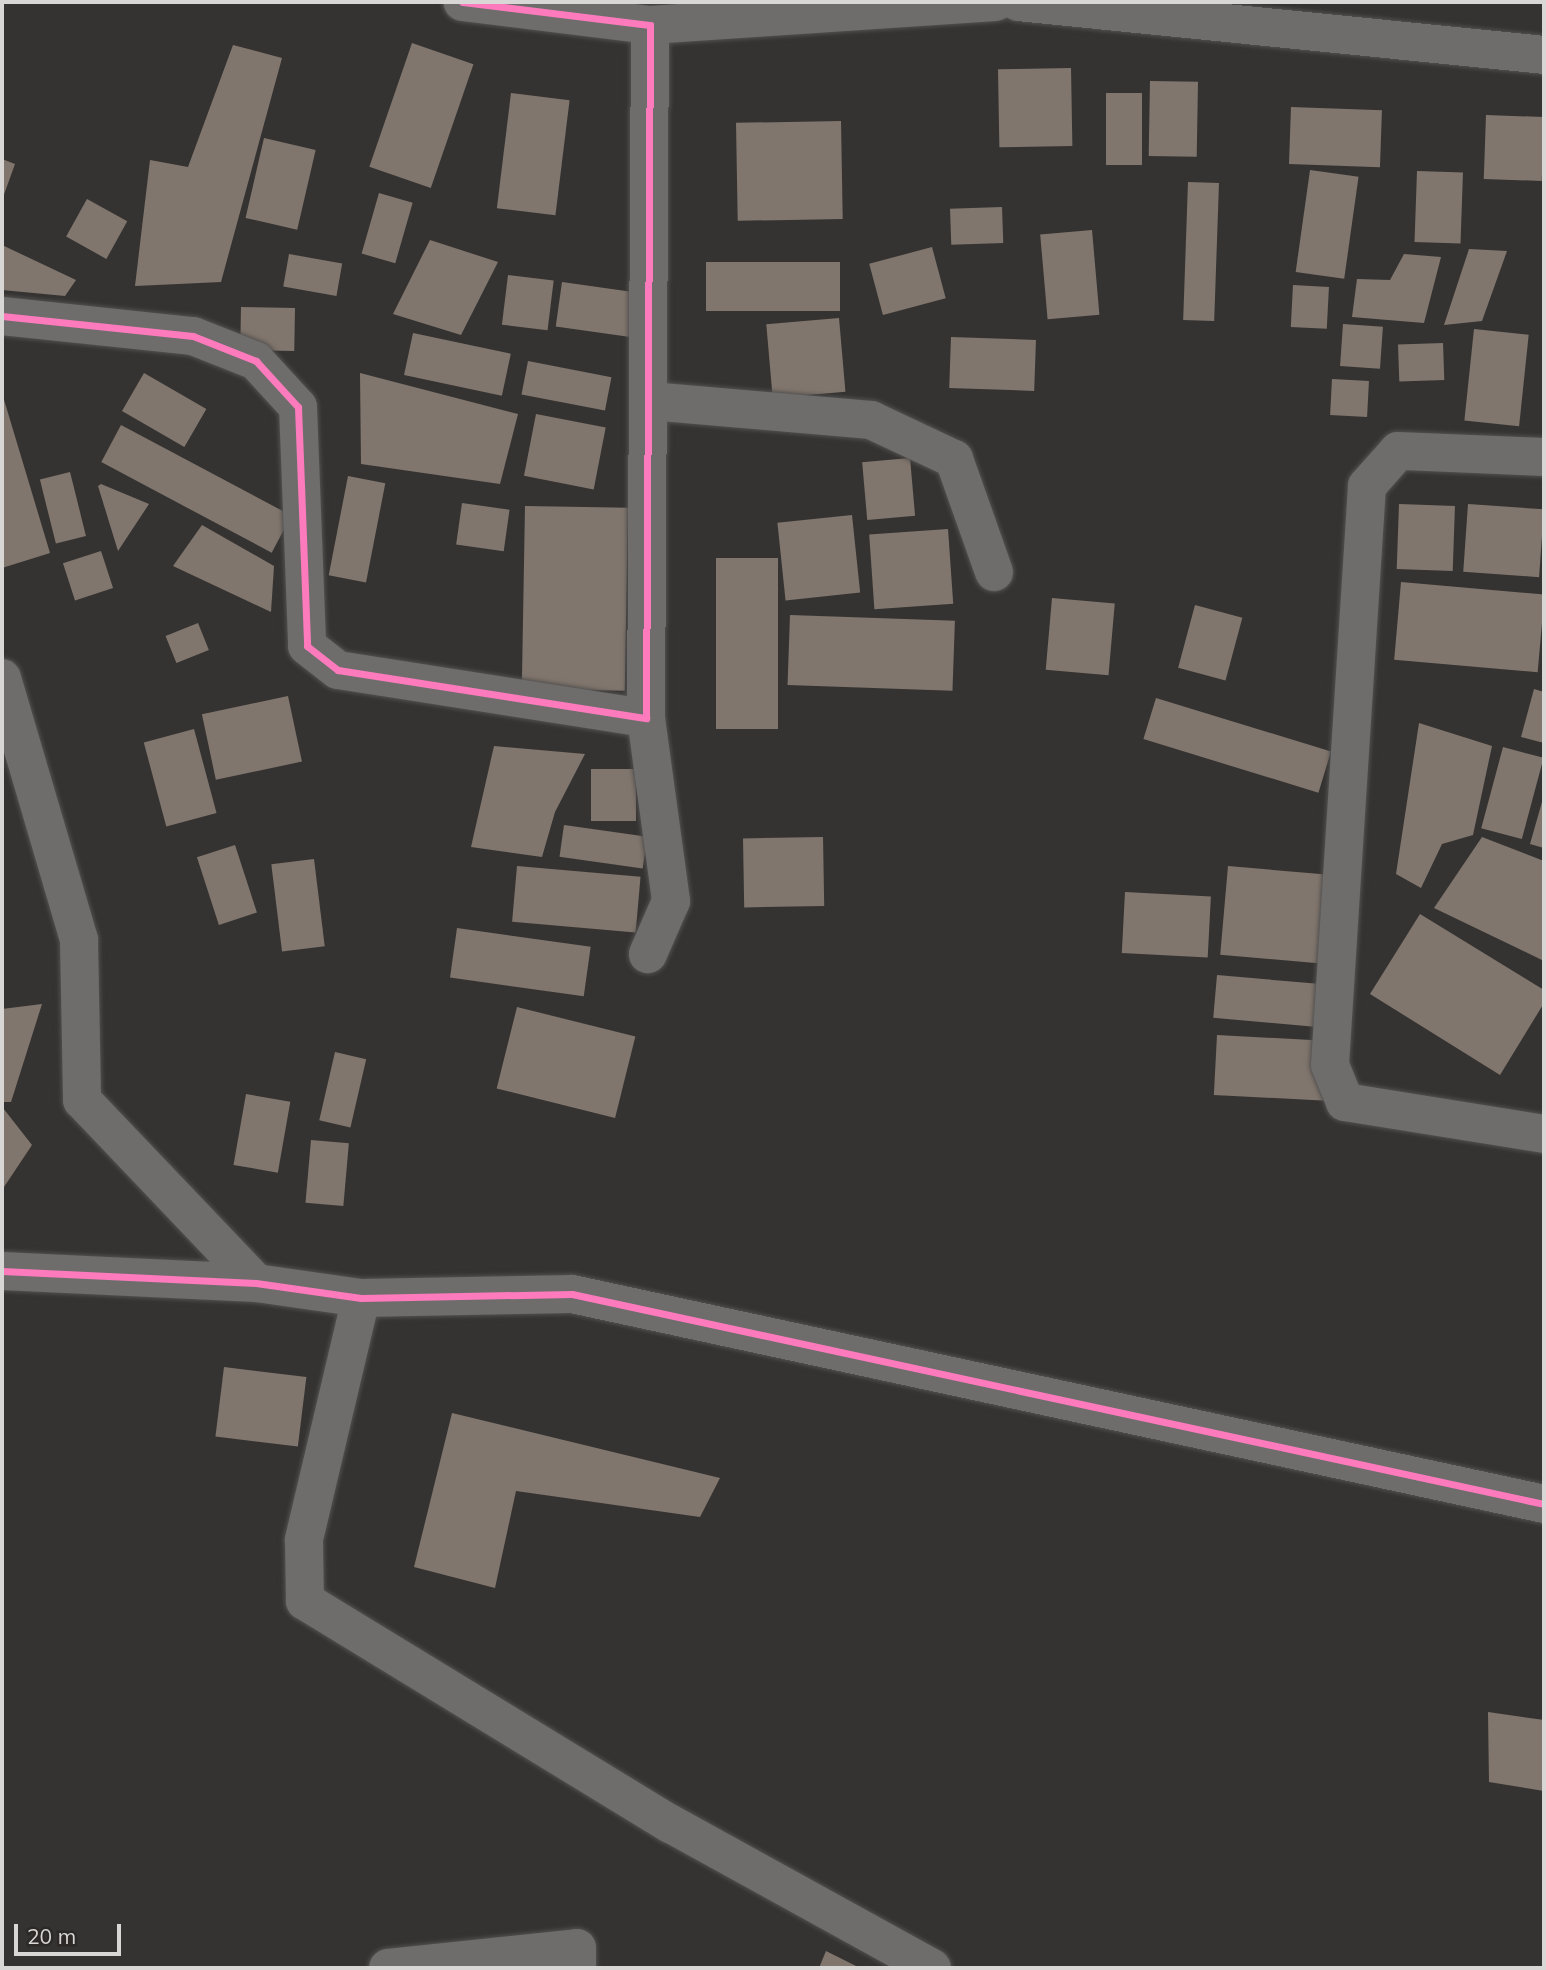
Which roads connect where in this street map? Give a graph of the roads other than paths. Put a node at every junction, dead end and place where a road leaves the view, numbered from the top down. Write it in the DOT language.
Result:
graph roads {
  1 [pos="462,2"];
  2 [pos="995,2"];
  3 [pos="1018,2"];
  4 [pos="650,25"];
  5 [pos="1544,55"];
  6 [pos="2,316"];
  7 [pos="650,401"];
  8 [pos="1544,457"];
  9 [pos="994,572"];
  10 [pos="2,678"];
  11 [pos="646,718"];
  12 [pos="648,954"];
  13 [pos="1544,1133"];
  14 [pos="2,1271"];
  15 [pos="256,1283"];
  16 [pos="361,1298"];
  17 [pos="1544,1504"];
  18 [pos="388,1968"];
  19 [pos="577,1968"];
  20 [pos="932,1968"];
  1 -- 4 [label="street"];
  2 -- 4 [label="street"];
  3 -- 5 [label="street"];
  4 -- 7 [label="street"];
  6 -- 11 [label="street"];
  7 -- 9 [label="street"];
  7 -- 11 [label="street"];
  8 -- 13 [label="street"];
  10 -- 15 [label="street"];
  11 -- 12 [label="street"];
  14 -- 15 [label="street"];
  15 -- 16 [label="street"];
  16 -- 17 [label="street"];
  16 -- 20 [label="street"];
  18 -- 19 [label="street"];
}
